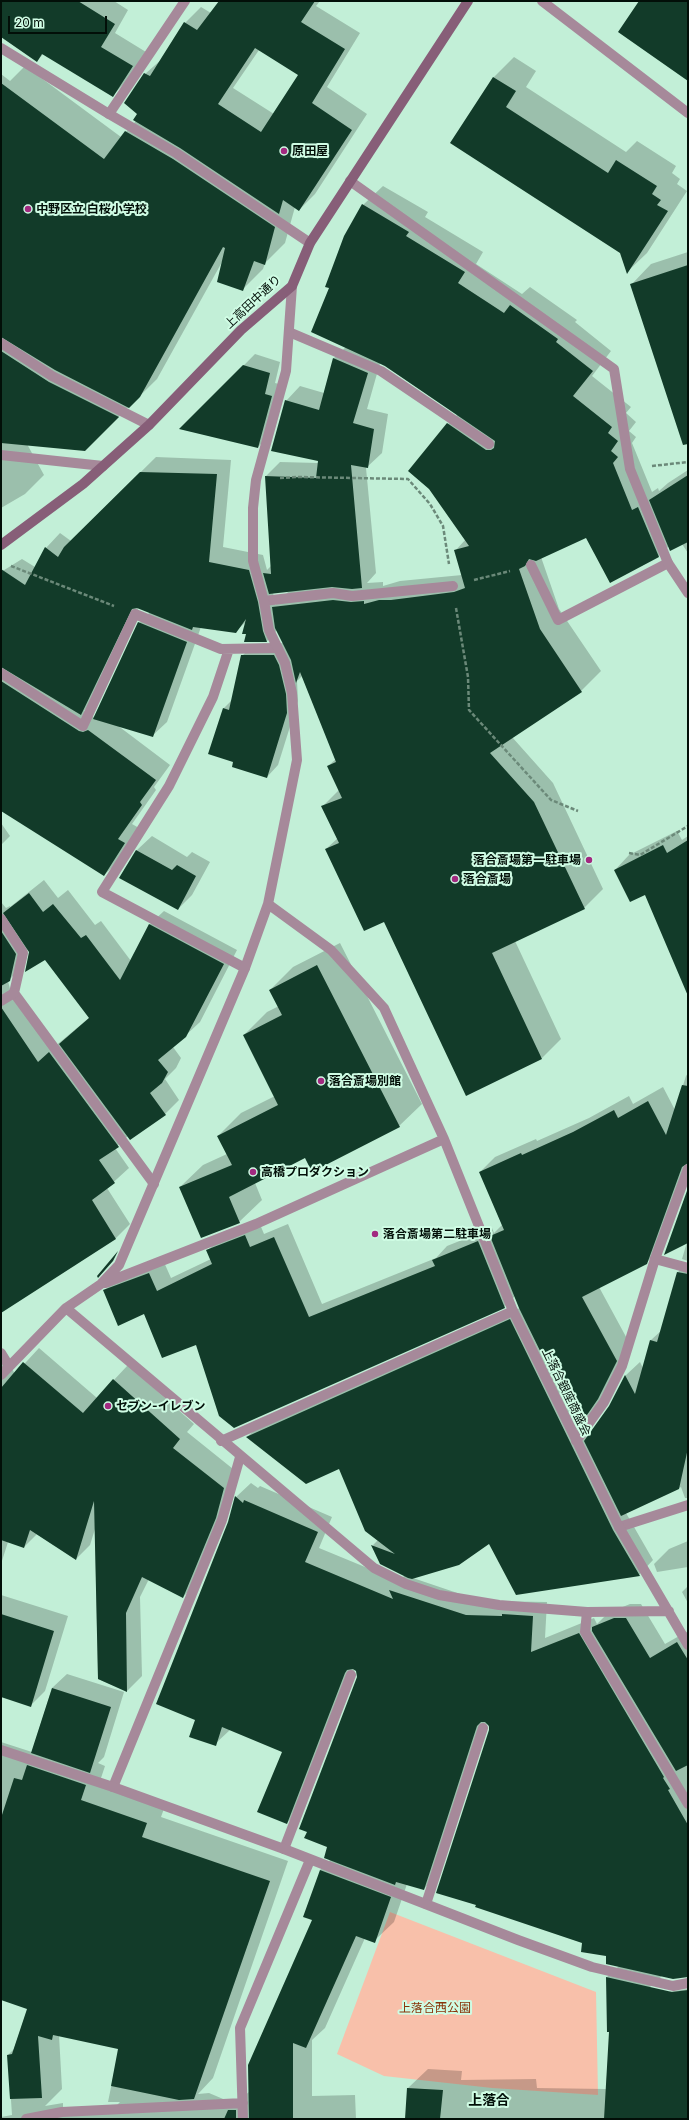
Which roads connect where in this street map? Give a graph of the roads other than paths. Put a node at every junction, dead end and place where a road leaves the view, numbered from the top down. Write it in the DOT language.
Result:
graph roads {
  1 [pos="185,1"];
  2 [pos="468,1"];
  3 [pos="542,1"];
  4 [pos="1,48"];
  5 [pos="688,113"];
  6 [pos="109,114"];
  7 [pos="350,181"];
  8 [pos="310,243"];
  9 [pos="292,286"];
  10 [pos="289,332"];
  11 [pos="1,343"];
  12 [pos="149,425"];
  13 [pos="489,444"];
  14 [pos="1,455"];
  15 [pos="103,466"];
  16 [pos="1,545"];
  17 [pos="668,563"];
  18 [pos="531,565"];
  19 [pos="453,586"];
  20 [pos="688,593"];
  21 [pos="264,601"];
  22 [pos="277,648"];
  23 [pos="229,649"];
  24 [pos="1,673"];
  25 [pos="268,904"];
  26 [pos="1,919"];
  27 [pos="246,968"];
  28 [pos="14,993"];
  29 [pos="1,1001"];
  30 [pos="444,1139"];
  31 [pos="688,1169"];
  32 [pos="154,1184"];
  33 [pos="656,1259"];
  34 [pos="688,1268"];
  35 [pos="101,1284"];
  36 [pos="66,1308"];
  37 [pos="513,1311"];
  38 [pos="1,1353"];
  39 [pos="8,1366"];
  40 [pos="1,1375"];
  41 [pos="221,1441"];
  42 [pos="576,1441"];
  43 [pos="240,1456"];
  44 [pos="688,1505"];
  45 [pos="619,1527"];
  46 [pos="669,1611"];
  47 [pos="588,1612"];
  48 [pos="688,1645"];
  49 [pos="351,1675"];
  50 [pos="484,1728"];
  51 [pos="1,1750"];
  52 [pos="113,1787"];
  53 [pos="688,1804"];
  54 [pos="284,1849"];
  55 [pos="310,1860"];
  56 [pos="426,1904"];
  57 [pos="688,1983"];
  58 [pos="243,2104"];
  59 [pos="26,2119"];
  60 [pos="243,2119"];
  1 -- 6 [label="street"];
  2 -- 7 [label="street, 上高田中通り"];
  3 -- 5 [label="street"];
  4 -- 6 [label="street"];
  6 -- 8 [label="street"];
  7 -- 8 [label="street, 上高田中通り"];
  7 -- 17 [label="street"];
  8 -- 9 [label="street, 上高田中通り"];
  9 -- 10 [label="street"];
  9 -- 12 [label="street, 上高田中通り"];
  10 -- 13 [label="street"];
  10 -- 21 [label="street"];
  11 -- 12 [label="street"];
  12 -- 15 [label="street, 上高田中通り"];
  14 -- 15 [label="street"];
  15 -- 16 [label="street, 上高田中通り"];
  17 -- 18 [label="street"];
  17 -- 20 [label="street"];
  19 -- 21 [label="street"];
  21 -- 22 [label="street"];
  22 -- 23 [label="street"];
  22 -- 25 [label="street"];
  23 -- 24 [label="street"];
  23 -- 27 [label="street"];
  25 -- 27 [label="street"];
  25 -- 30 [label="street, 上落合銀座商盛会"];
  26 -- 28 [label="street"];
  27 -- 32 [label="street"];
  28 -- 29 [label="street"];
  28 -- 32 [label="street"];
  30 -- 35 [label="street"];
  30 -- 37 [label="street, 上落合銀座商盛会"];
  31 -- 33 [label="street"];
  32 -- 35 [label="street"];
  33 -- 34 [label="street"];
  33 -- 42 [label="street"];
  35 -- 36 [label="street"];
  36 -- 39 [label="street"];
  36 -- 41 [label="street"];
  37 -- 41 [label="street"];
  37 -- 42 [label="street, 上落合銀座商盛会"];
  38 -- 39 [label="street"];
  39 -- 40 [label="street"];
  41 -- 43 [label="street"];
  42 -- 45 [label="street, 上落合銀座商盛会"];
  43 -- 47 [label="street"];
  43 -- 52 [label="street"];
  44 -- 45 [label="street"];
  45 -- 46 [label="street, 上落合銀座商盛会"];
  46 -- 47 [label="street"];
  46 -- 48 [label="street, 上落合銀座商盛会"];
  47 -- 53 [label="street"];
  49 -- 54 [label="street"];
  50 -- 56 [label="street"];
  51 -- 52 [label="street"];
  52 -- 54 [label="street"];
  54 -- 55 [label="street"];
  55 -- 56 [label="street"];
  55 -- 58 [label="street"];
  56 -- 57 [label="street"];
  58 -- 59 [label="street"];
  58 -- 60 [label="street"];
}
